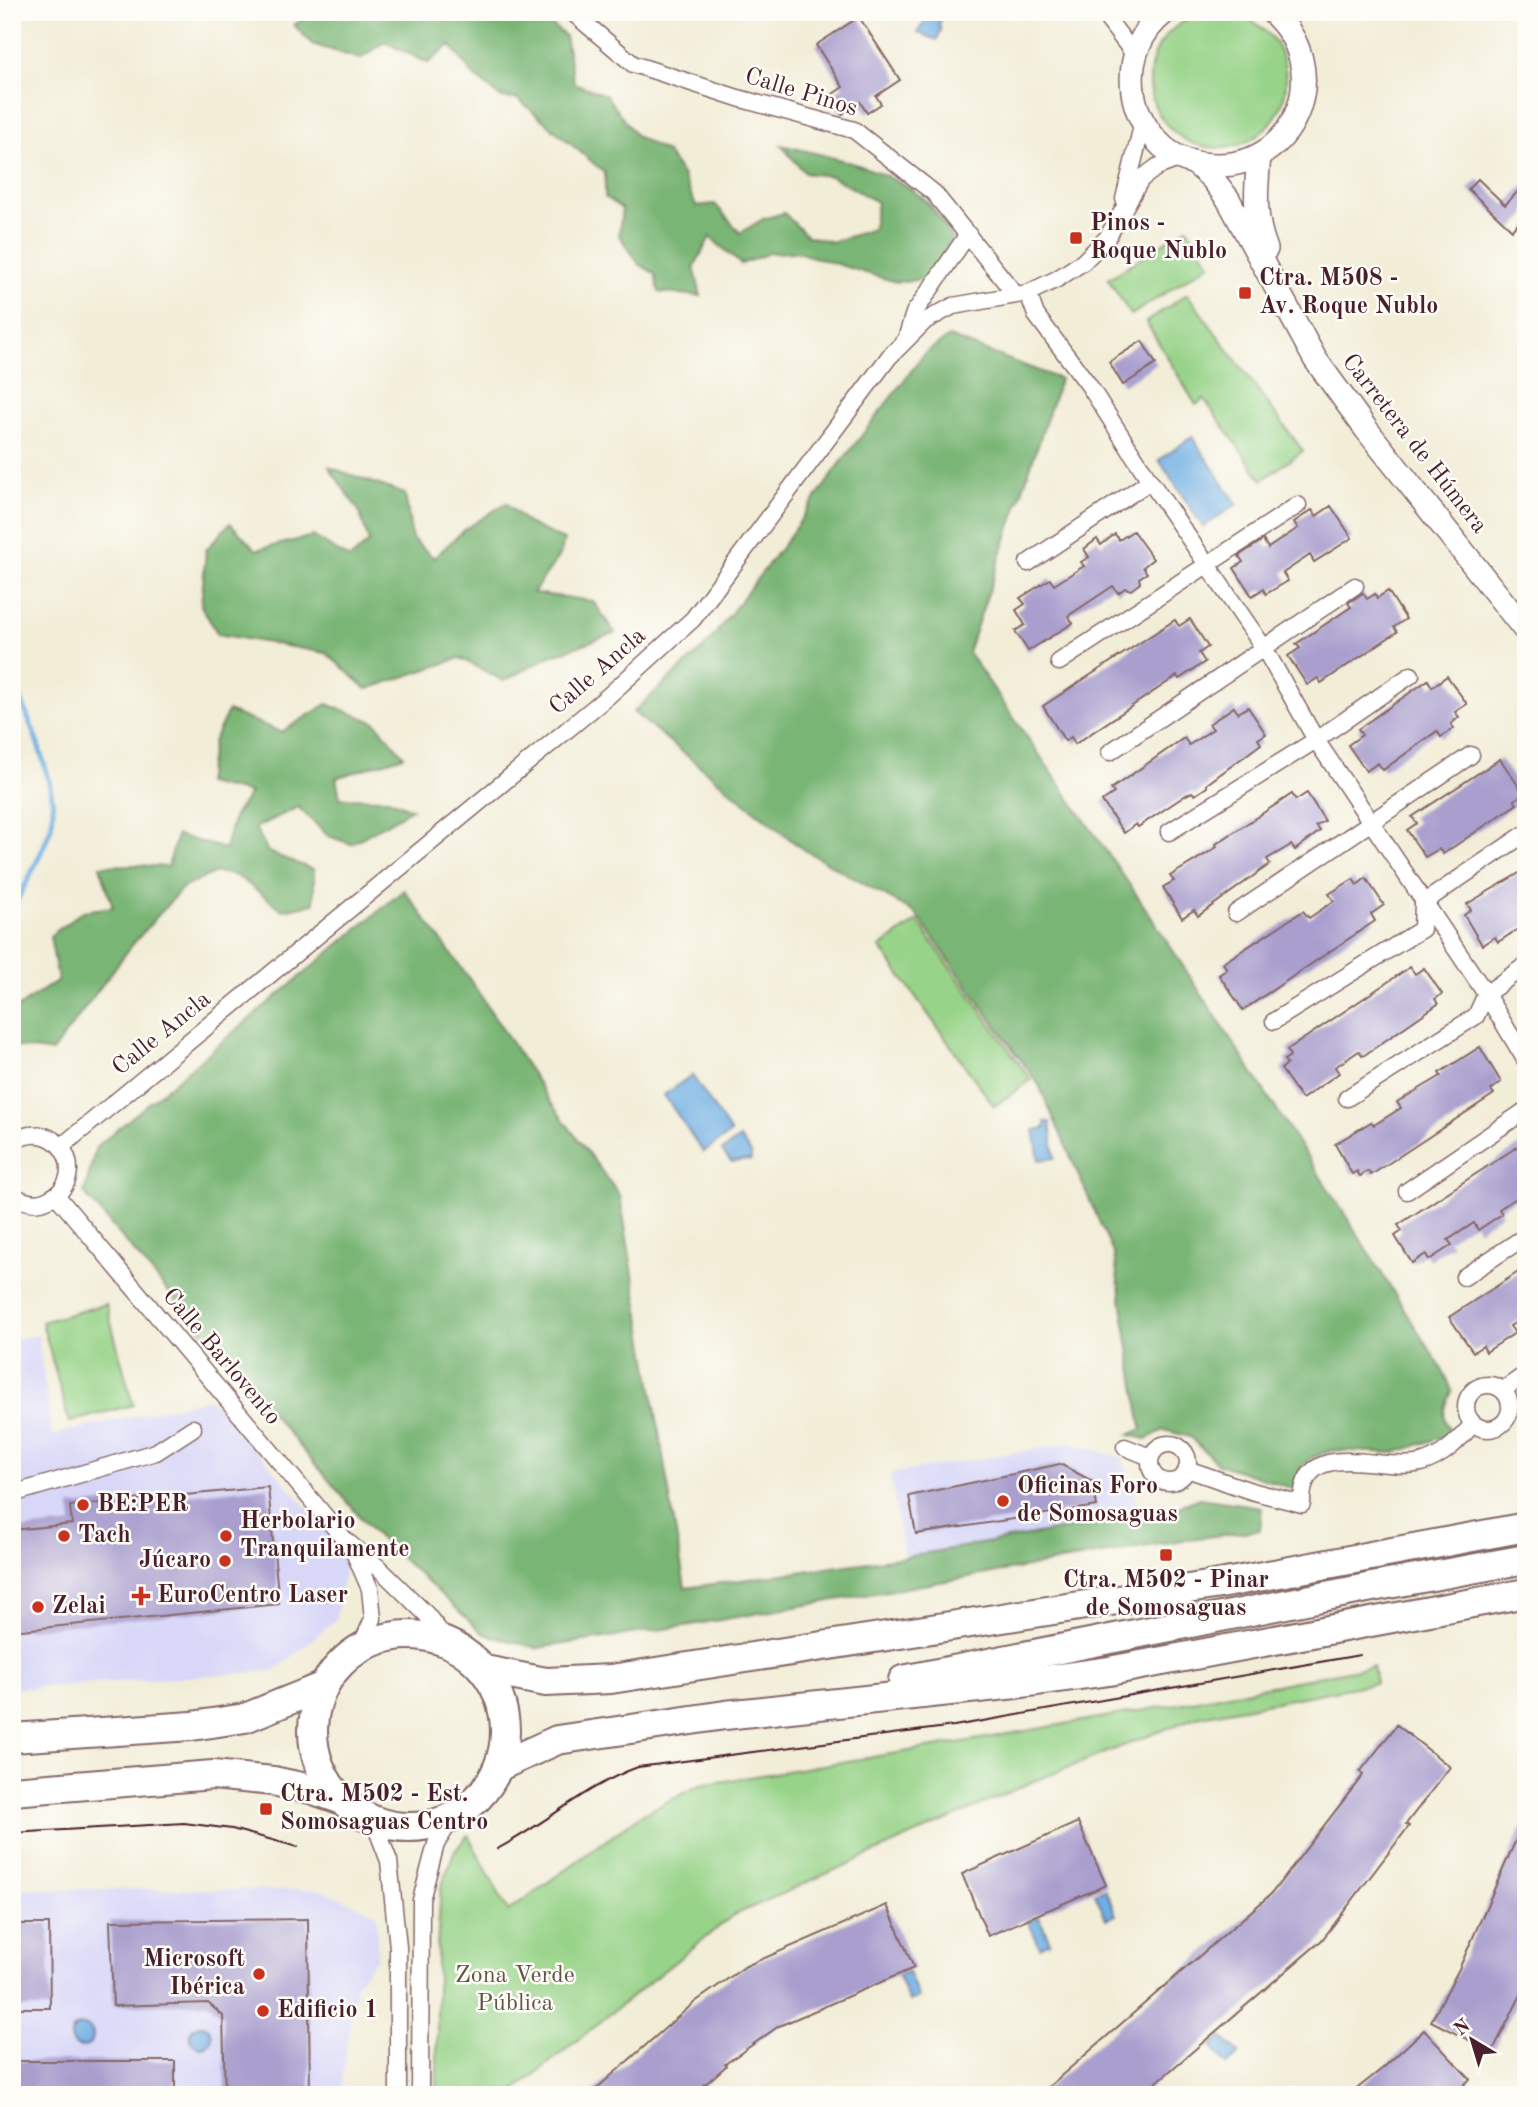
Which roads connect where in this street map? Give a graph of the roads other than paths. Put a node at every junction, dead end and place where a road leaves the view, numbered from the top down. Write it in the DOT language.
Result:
graph roads {
  1 [pos="572,12"];
  2 [pos="1102,12"];
  3 [pos="1155,14"];
  4 [pos="1278,15"];
  5 [pos="1134,54"];
  6 [pos="1143,122"];
  7 [pos="1259,156"];
  8 [pos="1189,161"];
  9 [pos="1121,215"];
  10 [pos="968,234"];
  11 [pos="1022,293"];
  12 [pos="1293,318"];
  13 [pos="905,340"];
  14 [pos="1150,481"];
  15 [pos="1298,505"];
  16 [pos="1028,563"];
  17 [pos="1208,565"];
  18 [pos="1355,586"];
  19 [pos="1526,631"];
  20 [pos="1264,648"];
  21 [pos="1059,662"];
  22 [pos="1411,675"];
  23 [pos="1317,740"];
  24 [pos="1110,752"];
  25 [pos="1471,755"];
  26 [pos="1370,821"];
  27 [pos="1169,832"];
  28 [pos="1523,835"];
  29 [pos="1423,903"];
  30 [pos="1236,913"];
  31 [pos="1526,965"];
  32 [pos="1486,994"];
  33 [pos="1275,1021"];
  34 [pos="1526,1061"];
  35 [pos="1348,1098"];
  36 [pos="1526,1110"];
  37 [pos="12,1142"];
  38 [pos="62,1146"];
  39 [pos="1407,1191"];
  40 [pos="12,1195"];
  41 [pos="56,1195"];
  42 [pos="1526,1236"];
  43 [pos="1464,1277"];
  44 [pos="1526,1374"];
  45 [pos="1503,1390"];
  46 [pos="1472,1424"];
  47 [pos="193,1428"];
  48 [pos="1125,1447"];
  49 [pos="1150,1457"];
  50 [pos="1187,1469"];
  51 [pos="12,1494"];
  52 [pos="1526,1527"];
  53 [pos="352,1547"];
  54 [pos="1526,1559"];
  55 [pos="1526,1593"];
  56 [pos="1497,1598"];
  57 [pos="1526,1605"];
  58 [pos="449,1643"];
  59 [pos="360,1648"];
  60 [pos="485,1670"];
  61 [pos="324,1686"];
  62 [pos="725,1715"];
  63 [pos="12,1738"];
  64 [pos="500,1766"];
  65 [pos="12,1791"];
  66 [pos="340,1799"];
  67 [pos="452,1818"];
  68 [pos="374,1822"];
  69 [pos="397,2095"];
  70 [pos="420,2095"];
  1 -- 10 [label="street, Calle Pinos"];
  2 -- 5 [label="street"];
  3 -- 5 [label="main road"];
  4 -- 7 [label="main road"];
  5 -- 6 [label="main road"];
  6 -- 8 [label="main road"];
  6 -- 9 [label="street, Calle Ancla"];
  7 -- 8 [label="main road"];
  7 -- 12 [label="main road"];
  8 -- 9 [label="street, Calle Ancla"];
  8 -- 12 [label="main road"];
  9 -- 11 [label="street, Calle Ancla"];
  10 -- 11 [label="street, Calle Pinos"];
  10 -- 13 [label="street"];
  11 -- 13 [label="street, Calle Ancla"];
  11 -- 14 [label="street, Calle Pinos"];
  12 -- 19 [label="main road, Carretera de Húmera"];
  13 -- 38 [label="street, Calle Ancla"];
  14 -- 16 [label="street"];
  14 -- 17 [label="street, Calle Pinos"];
  15 -- 17 [label="street"];
  17 -- 20 [label="street, Calle Pinos"];
  17 -- 21 [label="street"];
  18 -- 20 [label="street"];
  20 -- 23 [label="street, Calle Pinos"];
  20 -- 24 [label="street"];
  22 -- 23 [label="street"];
  23 -- 26 [label="street, Calle Pinos"];
  23 -- 27 [label="street"];
  25 -- 26 [label="street"];
  26 -- 29 [label="street, Calle Pinos"];
  26 -- 30 [label="street"];
  28 -- 29 [label="street"];
  29 -- 32 [label="street, Calle Pinos"];
  29 -- 33 [label="street"];
  31 -- 32 [label="street"];
  32 -- 34 [label="street, Calle Pinos"];
  32 -- 35 [label="street"];
  36 -- 39 [label="street"];
  37 -- 38 [label="street"];
  38 -- 41 [label="street"];
  40 -- 41 [label="street"];
  41 -- 53 [label="street, Calle Barlovento"];
  42 -- 43 [label="street"];
  44 -- 45 [label="street"];
  45 -- 46 [label="street"];
  45 -- 46 [label="street"];
  46 -- 50 [label="street"];
  47 -- 51 [label="street"];
  48 -- 49 [label="street"];
  49 -- 50 [label="street"];
  49 -- 50 [label="street"];
  52 -- 60 [label="highway"];
  53 -- 58 [label="street, Calle Barlovento"];
  53 -- 59 [label="street, Calle Barlovento"];
  54 -- 62 [label="highway"];
  55 -- 56 [label="highway"];
  56 -- 57 [label="street"];
  56 -- 62 [label="highway"];
  58 -- 59 [label="highway"];
  58 -- 60 [label="highway"];
  59 -- 61 [label="highway"];
  60 -- 64 [label="highway"];
  61 -- 63 [label="highway"];
  61 -- 66 [label="highway"];
  62 -- 64 [label="highway"];
  64 -- 67 [label="highway"];
  65 -- 66 [label="highway"];
  66 -- 68 [label="highway"];
  67 -- 68 [label="highway"];
  67 -- 70 [label="street"];
  68 -- 69 [label="street"];
}
